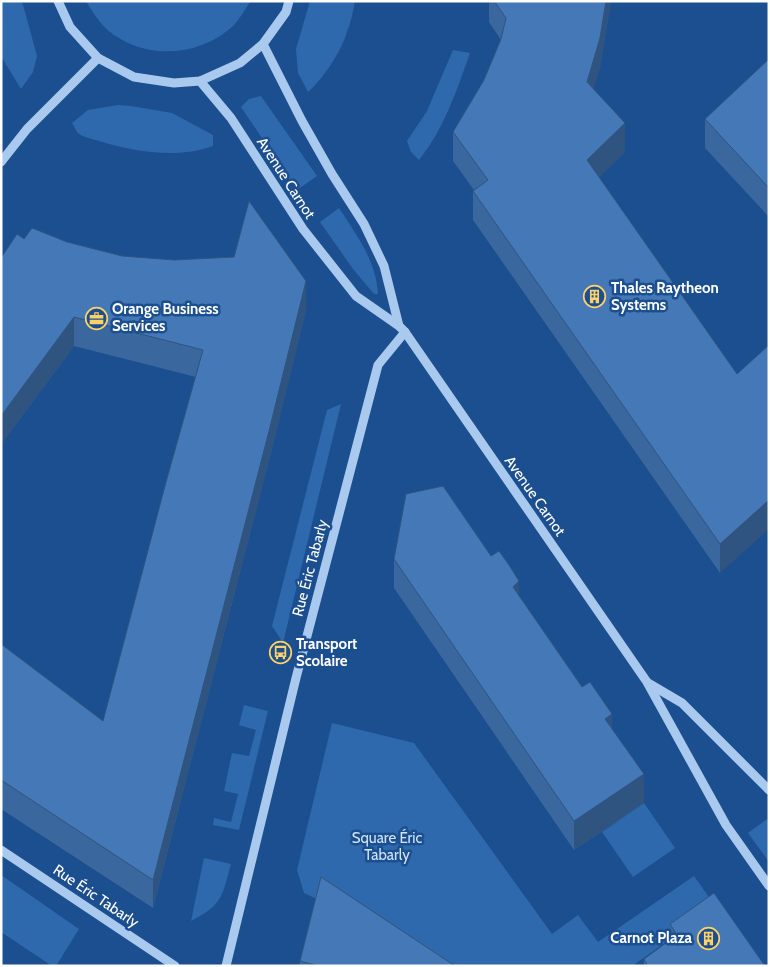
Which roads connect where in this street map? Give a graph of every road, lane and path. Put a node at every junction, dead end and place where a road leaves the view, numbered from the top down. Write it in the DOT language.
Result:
graph roads {
  1 [pos="58,1"];
  2 [pos="289,1"];
  3 [pos="263,44"];
  4 [pos="98,58"];
  5 [pos="200,80"];
  6 [pos="1,162"];
  7 [pos="402,329"];
  8 [pos="647,682"];
  9 [pos="769,790"];
  10 [pos="1,850"];
  11 [pos="769,886"];
  12 [pos="175,966"];
  13 [pos="226,966"];
  1 -- 4 [label="street"];
  2 -- 3 [label="street"];
  3 -- 5 [label="street"];
  3 -- 7 [label="street, Avenue Carnot"];
  4 -- 5 [label="street"];
  4 -- 6 [label="street"];
  5 -- 7 [label="street, Avenue Carnot"];
  7 -- 8 [label="street, Avenue Carnot"];
  7 -- 13 [label="street, Rue Éric Tabarly"];
  8 -- 9 [label="street, Avenue Carnot"];
  8 -- 11 [label="street, Avenue Carnot"];
  10 -- 12 [label="street, Rue Éric Tabarly"];
}
